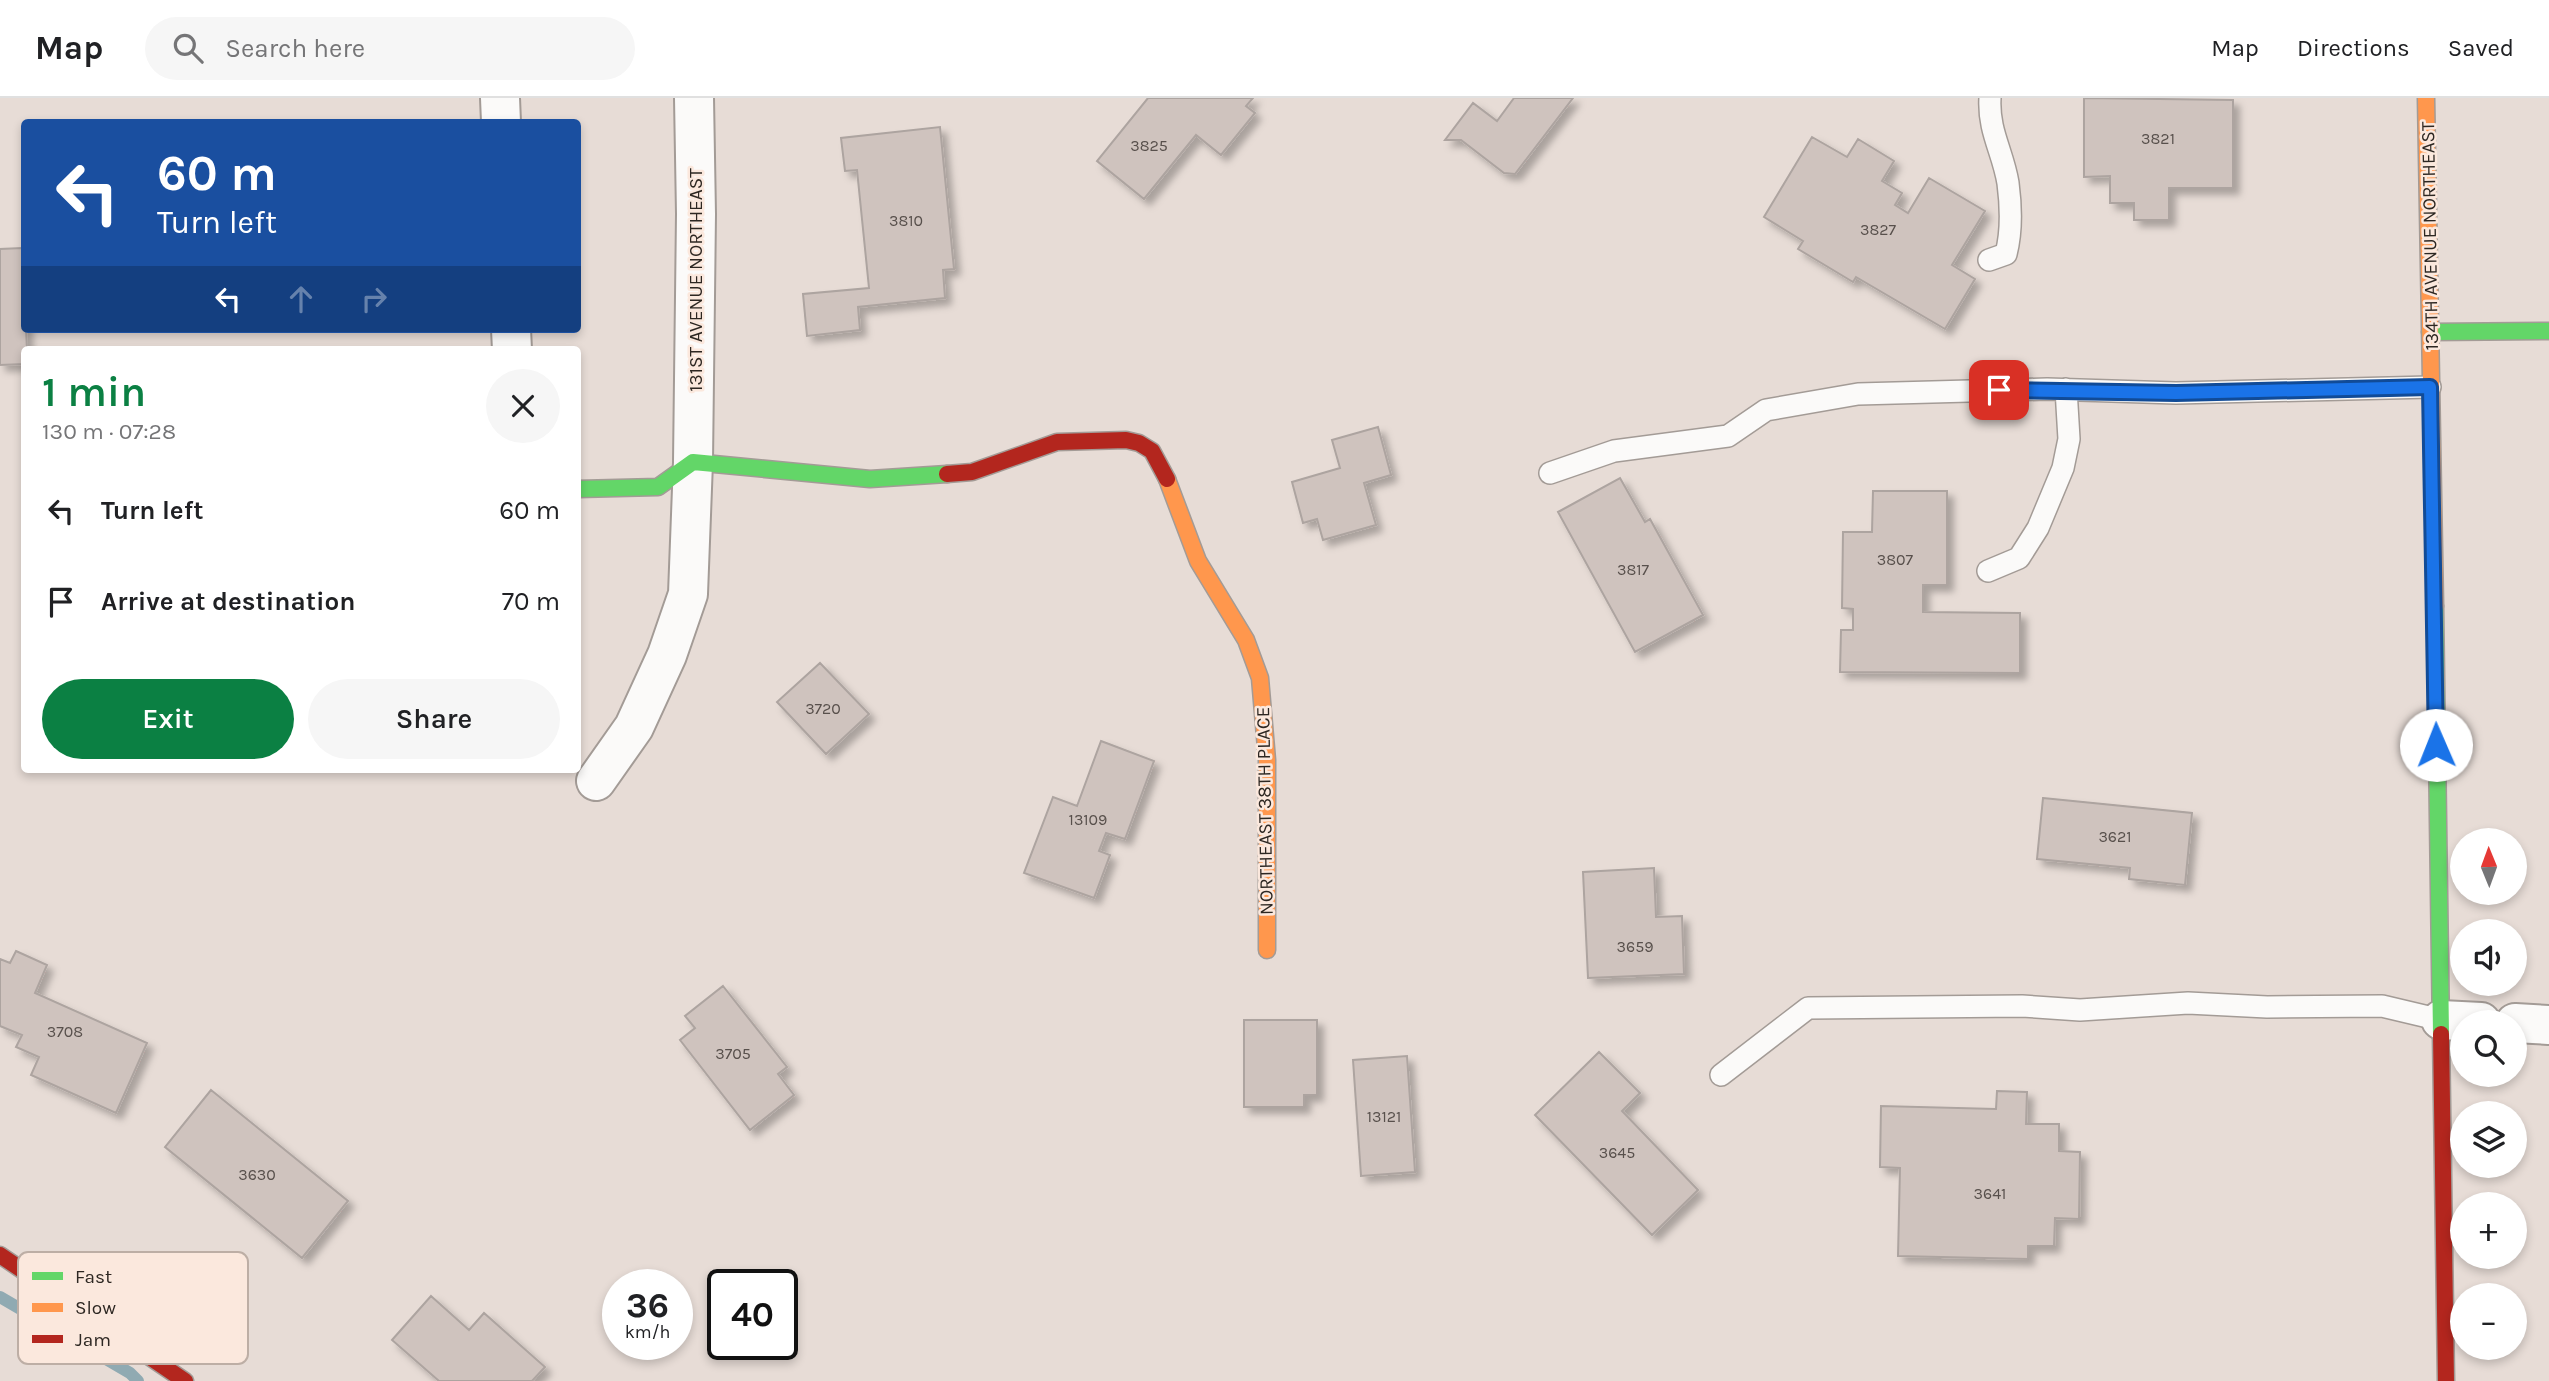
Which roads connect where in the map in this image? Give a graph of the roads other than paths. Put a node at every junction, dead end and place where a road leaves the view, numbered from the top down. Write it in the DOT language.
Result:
graph roads {
  1 [pos="500,98"];
  2 [pos="694,98"];
  3 [pos="1990,98"];
  4 [pos="2426,98"];
  5 [pos="501,119"];
  6 [pos="1990,260"];
  7 [pos="2549,331"];
  8 [pos="2430,332"];
  9 [pos="2430,387"];
  10 [pos="2066,389"];
  11 [pos="693,462"];
  12 [pos="1550,473"];
  13 [pos="581,489"];
  14 [pos="1988,570"];
  15 [pos="596,781"];
  16 [pos="1267,950"];
  17 [pos="2441,1020"];
  18 [pos="2450,1020"];
  19 [pos="2527,1024"];
  20 [pos="2549,1025"];
  21 [pos="1721,1075"];
  22 [pos="0,1255"];
  23 [pos="18,1267"];
  24 [pos="160,1364"];
  25 [pos="185,1381"];
  26 [pos="2446,1381"];
  1 -- 5 [label="street"];
  2 -- 11 [label="street, 131ST AVENUE NORTHEAST"];
  3 -- 6 [label="lane"];
  4 -- 8 [label="street, 134TH AVENUE NORTHEAST"];
  7 -- 8 [label="street"];
  8 -- 9 [label="street, 134TH AVENUE NORTHEAST"];
  9 -- 10 [label="lane"];
  9 -- 17 [label="street, 134TH AVENUE NORTHEAST"];
  10 -- 12 [label="lane"];
  10 -- 14 [label="lane"];
  11 -- 13 [label="street"];
  11 -- 15 [label="street, 131ST AVENUE NORTHEAST"];
  11 -- 16 [label="street, NORTHEAST 38TH PLACE"];
  17 -- 18 [label="street"];
  17 -- 21 [label="lane"];
  17 -- 26 [label="street, 134TH AVENUE NORTHEAST"];
  19 -- 20 [label="street"];
  22 -- 23 [label="street"];
  24 -- 25 [label="street"];
}
